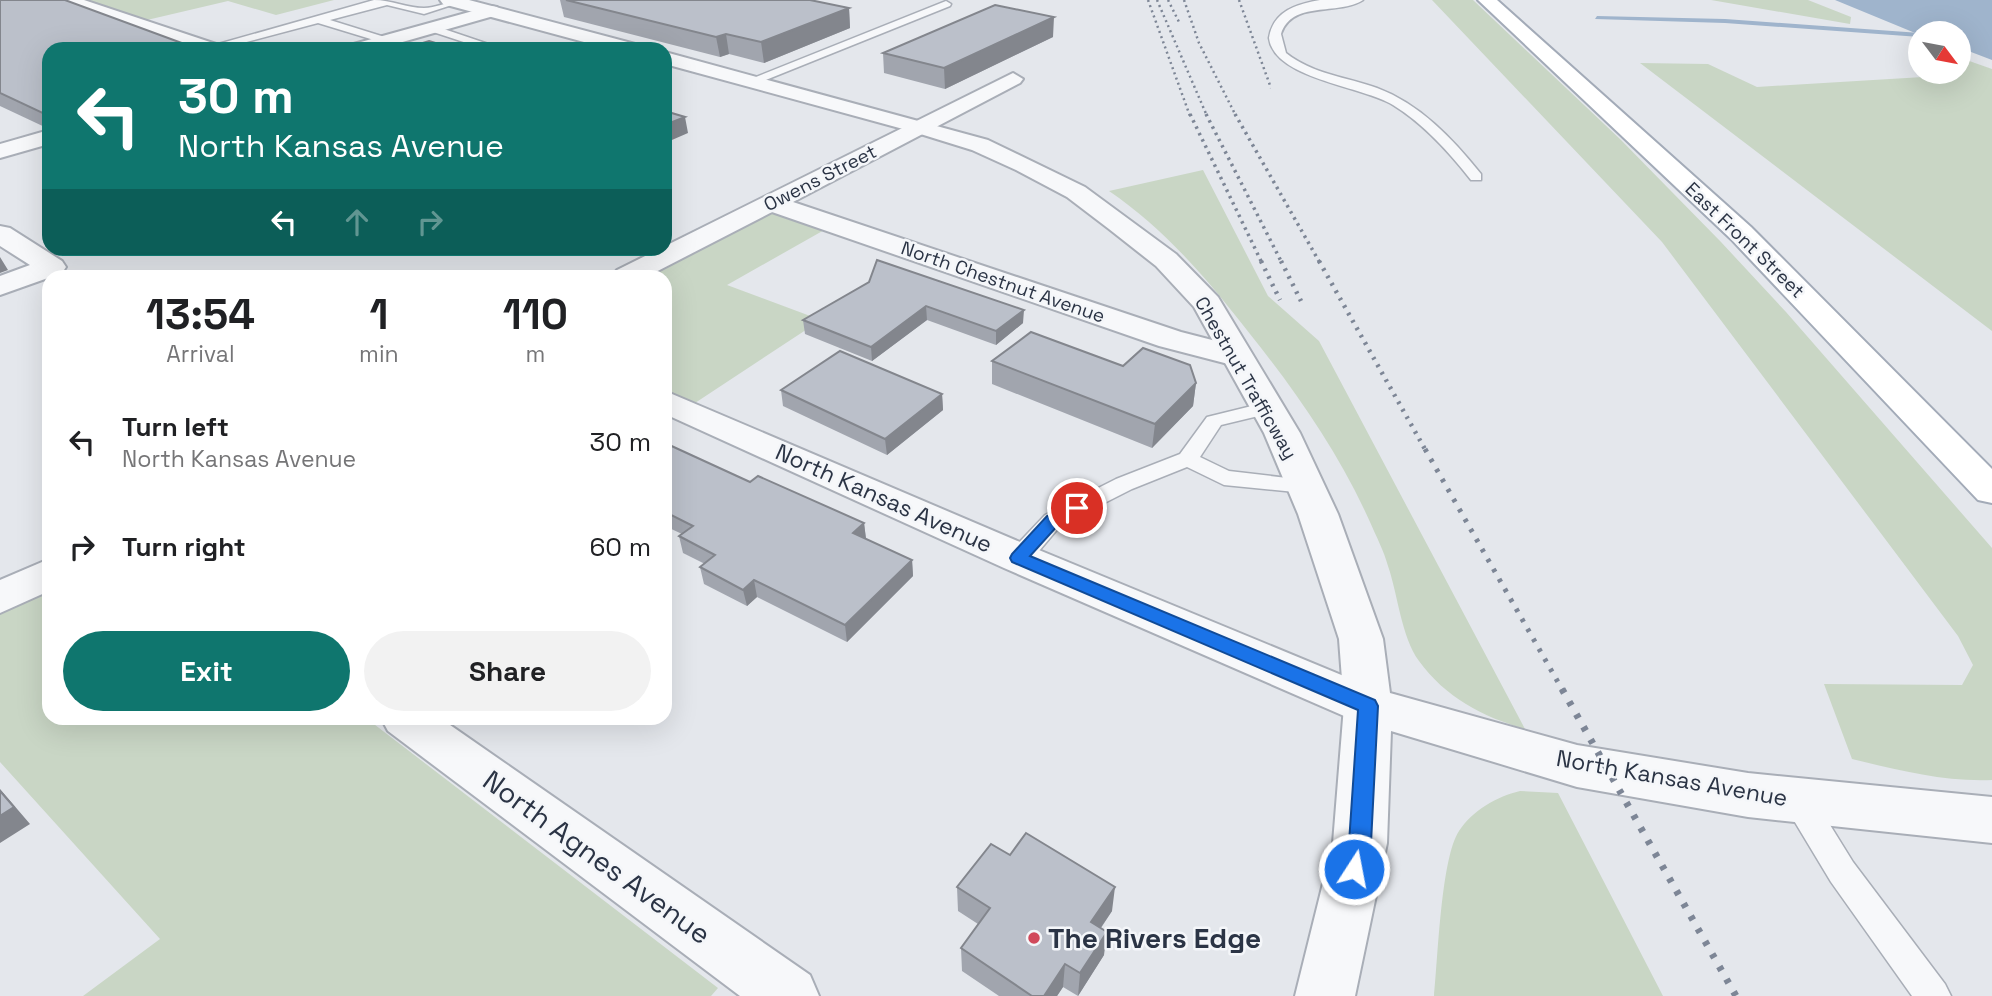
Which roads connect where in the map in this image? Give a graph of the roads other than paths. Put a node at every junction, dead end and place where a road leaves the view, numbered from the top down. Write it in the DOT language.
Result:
graph roads {
  1 [pos="67,0"];
  2 [pos="528,0"];
  3 [pos="1359,0"];
  4 [pos="1487,0"];
  5 [pos="383,1"];
  6 [pos="452,1"];
  7 [pos="946,4"];
  8 [pos="491,11"];
  9 [pos="319,20"];
  10 [pos="431,28"];
  11 [pos="387,40"];
  12 [pos="190,42"];
  13 [pos="237,42"];
  14 [pos="380,42"];
  15 [pos="476,42"];
  16 [pos="606,42"];
  17 [pos="672,60"];
  18 [pos="1013,79"];
  19 [pos="752,81"];
  20 [pos="0,127"];
  21 [pos="922,127"];
  22 [pos="40,140"];
  23 [pos="0,151"];
  24 [pos="1476,177"];
  25 [pos="771,203"];
  26 [pos="0,234"];
  27 [pos="672,253"];
  28 [pos="666,256"];
  29 [pos="44,270"];
  30 [pos="639,270"];
  31 [pos="42,271"];
  32 [pos="0,286"];
  33 [pos="1236,356"];
  34 [pos="672,404"];
  35 [pos="1268,408"];
  36 [pos="1188,459"];
  37 [pos="1305,486"];
  38 [pos="1992,491"];
  39 [pos="1018,558"];
  40 [pos="42,577"];
  41 [pos="0,598"];
  42 [pos="1368,706"];
  43 [pos="415,725"];
  44 [pos="1798,800"];
  45 [pos="1992,820"];
  46 [pos="789,996"];
  47 [pos="1325,996"];
  48 [pos="1933,996"];
  1 -- 12 [label="street"];
  2 -- 8 [label="street"];
  3 -- 24 [label="lane"];
  4 -- 38 [label="main road, East Front Street"];
  5 -- 6 [label="lane"];
  5 -- 9 [label="lane"];
  6 -- 8 [label="street"];
  7 -- 19 [label="lane"];
  8 -- 10 [label="street"];
  8 -- 16 [label="street"];
  9 -- 11 [label="lane"];
  9 -- 13 [label="lane"];
  10 -- 11 [label="street"];
  10 -- 15 [label="lane"];
  11 -- 14 [label="street"];
  17 -- 19 [label="street, Chestnut Trafficway"];
  18 -- 21 [label="street, Owens Street"];
  19 -- 21 [label="street, Chestnut Trafficway"];
  20 -- 22 [label="street"];
  21 -- 25 [label="street, Owens Street"];
  21 -- 33 [label="street, Chestnut Trafficway"];
  22 -- 23 [label="street"];
  25 -- 27 [label="street, Owens Street"];
  25 -- 33 [label="street, North Chestnut Avenue"];
  26 -- 29 [label="street"];
  28 -- 30 [label="street, Owens Street"];
  31 -- 32 [label="street"];
  33 -- 35 [label="street, Chestnut Trafficway"];
  34 -- 39 [label="street, North Kansas Avenue"];
  35 -- 36 [label="lane"];
  35 -- 37 [label="street, Chestnut Trafficway"];
  36 -- 37 [label="lane"];
  36 -- 39 [label="lane"];
  37 -- 42 [label="street, Chestnut Trafficway"];
  39 -- 42 [label="street, North Kansas Avenue"];
  40 -- 41 [label="street"];
  42 -- 44 [label="street, North Kansas Avenue"];
  42 -- 47 [label="street, Chestnut Trafficway"];
  43 -- 46 [label="street, North Agnes Avenue"];
  44 -- 45 [label="street, North Kansas Avenue"];
  44 -- 48 [label="lane"];
}
